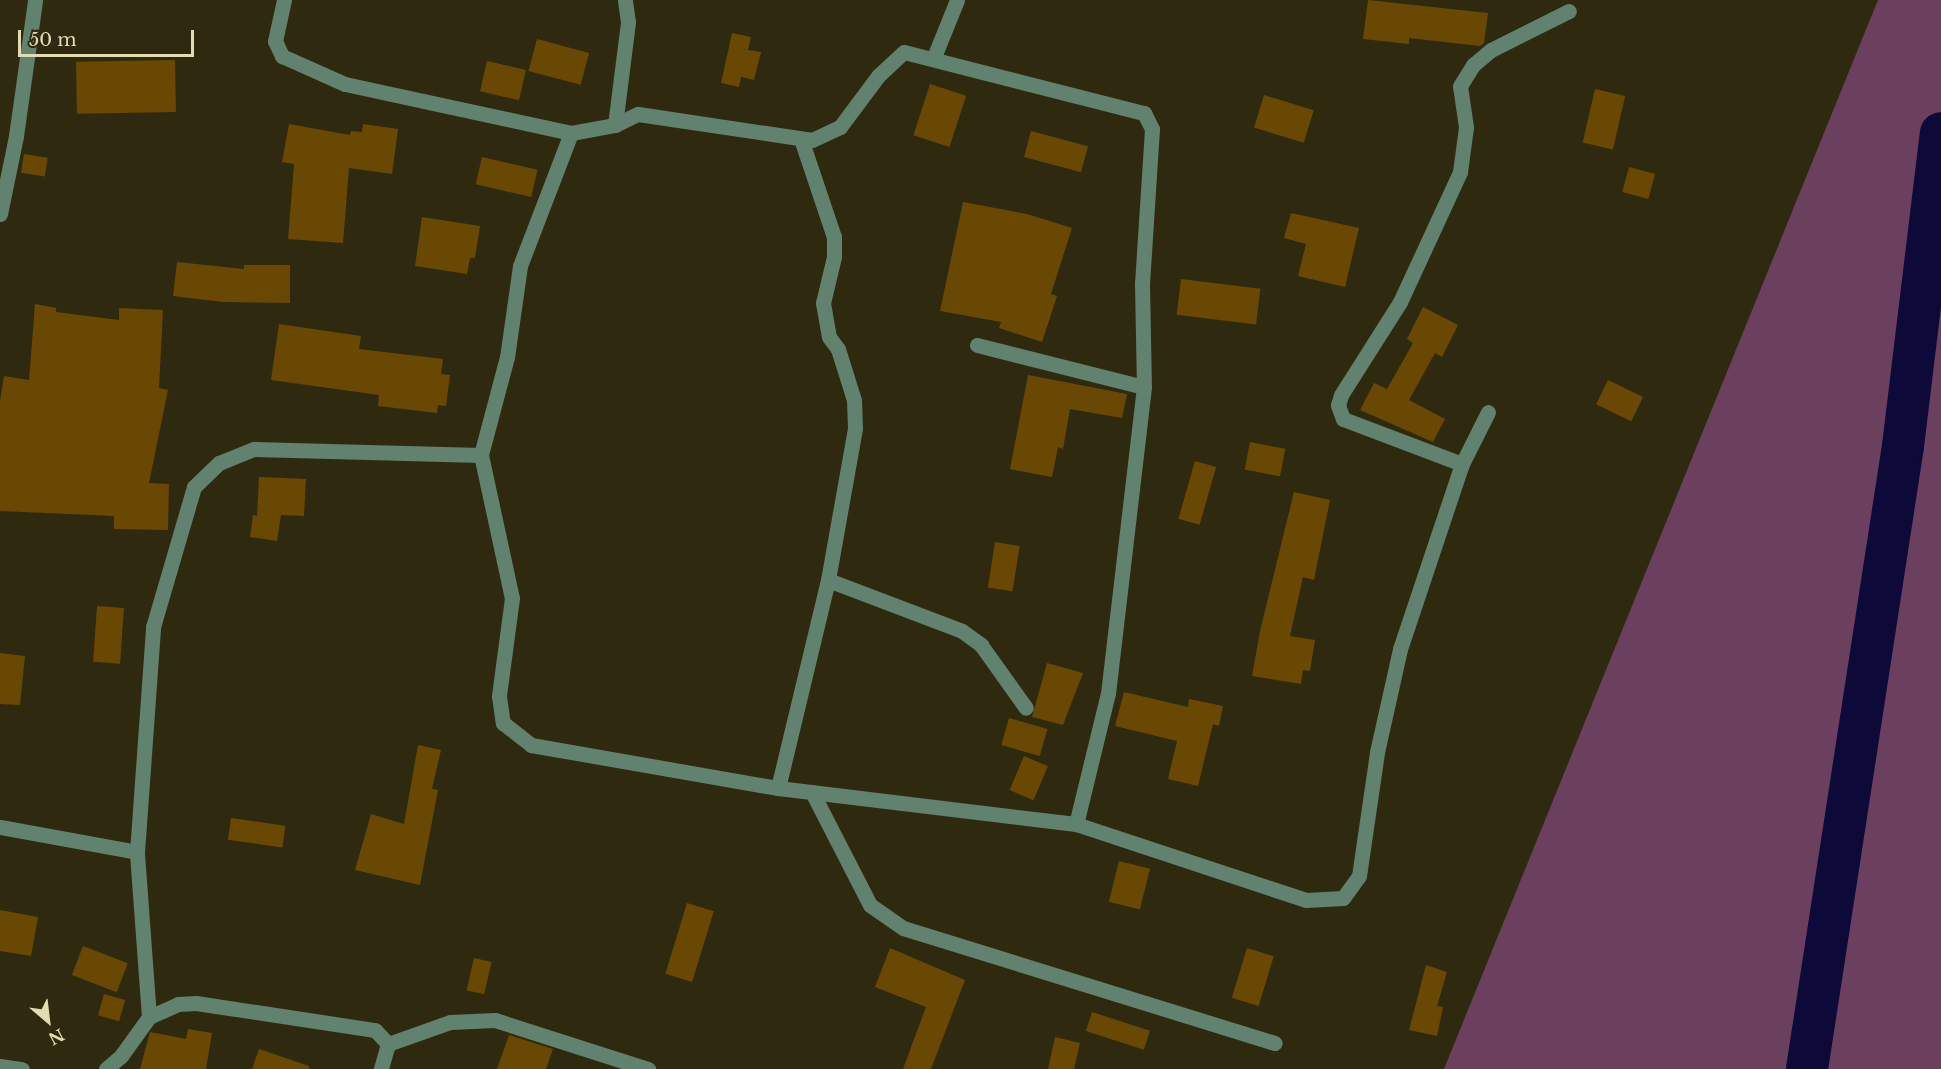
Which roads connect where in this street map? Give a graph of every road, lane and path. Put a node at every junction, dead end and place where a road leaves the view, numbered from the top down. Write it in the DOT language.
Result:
graph roads {
  1 [pos="35,0"];
  2 [pos="284,0"];
  3 [pos="625,0"];
  4 [pos="957,0"];
  5 [pos="1569,11"];
  6 [pos="934,57"];
  7 [pos="615,126"];
  8 [pos="571,133"];
  9 [pos="801,139"];
  10 [pos="0,214"];
  11 [pos="977,345"];
  12 [pos="1144,387"];
  13 [pos="1488,412"];
  14 [pos="481,455"];
  15 [pos="1461,464"];
  16 [pos="828,580"];
  17 [pos="1026,708"];
  18 [pos="778,788"];
  19 [pos="812,792"];
  20 [pos="1076,824"];
  21 [pos="0,827"];
  22 [pos="137,852"];
  23 [pos="149,1017"];
  24 [pos="1275,1043"];
  25 [pos="388,1044"];
  26 [pos="0,1066"];
  27 [pos="22,1069"];
  28 [pos="105,1069"];
  29 [pos="381,1069"];
  30 [pos="648,1069"];
  1 -- 10 [label="street"];
  2 -- 8 [label="street"];
  3 -- 7 [label="street"];
  4 -- 6 [label="street"];
  5 -- 15 [label="street"];
  6 -- 9 [label="street"];
  6 -- 12 [label="street"];
  7 -- 8 [label="street"];
  7 -- 9 [label="street"];
  8 -- 14 [label="street"];
  9 -- 16 [label="street"];
  11 -- 12 [label="street"];
  12 -- 20 [label="street"];
  13 -- 15 [label="street"];
  14 -- 18 [label="street"];
  14 -- 22 [label="street"];
  15 -- 20 [label="street"];
  16 -- 17 [label="street"];
  16 -- 18 [label="street"];
  18 -- 19 [label="street"];
  19 -- 20 [label="street"];
  19 -- 24 [label="street"];
  21 -- 22 [label="street"];
  22 -- 23 [label="street"];
  23 -- 25 [label="street"];
  23 -- 28 [label="street"];
  25 -- 29 [label="street"];
  25 -- 30 [label="street"];
  26 -- 27 [label="street"];
}
